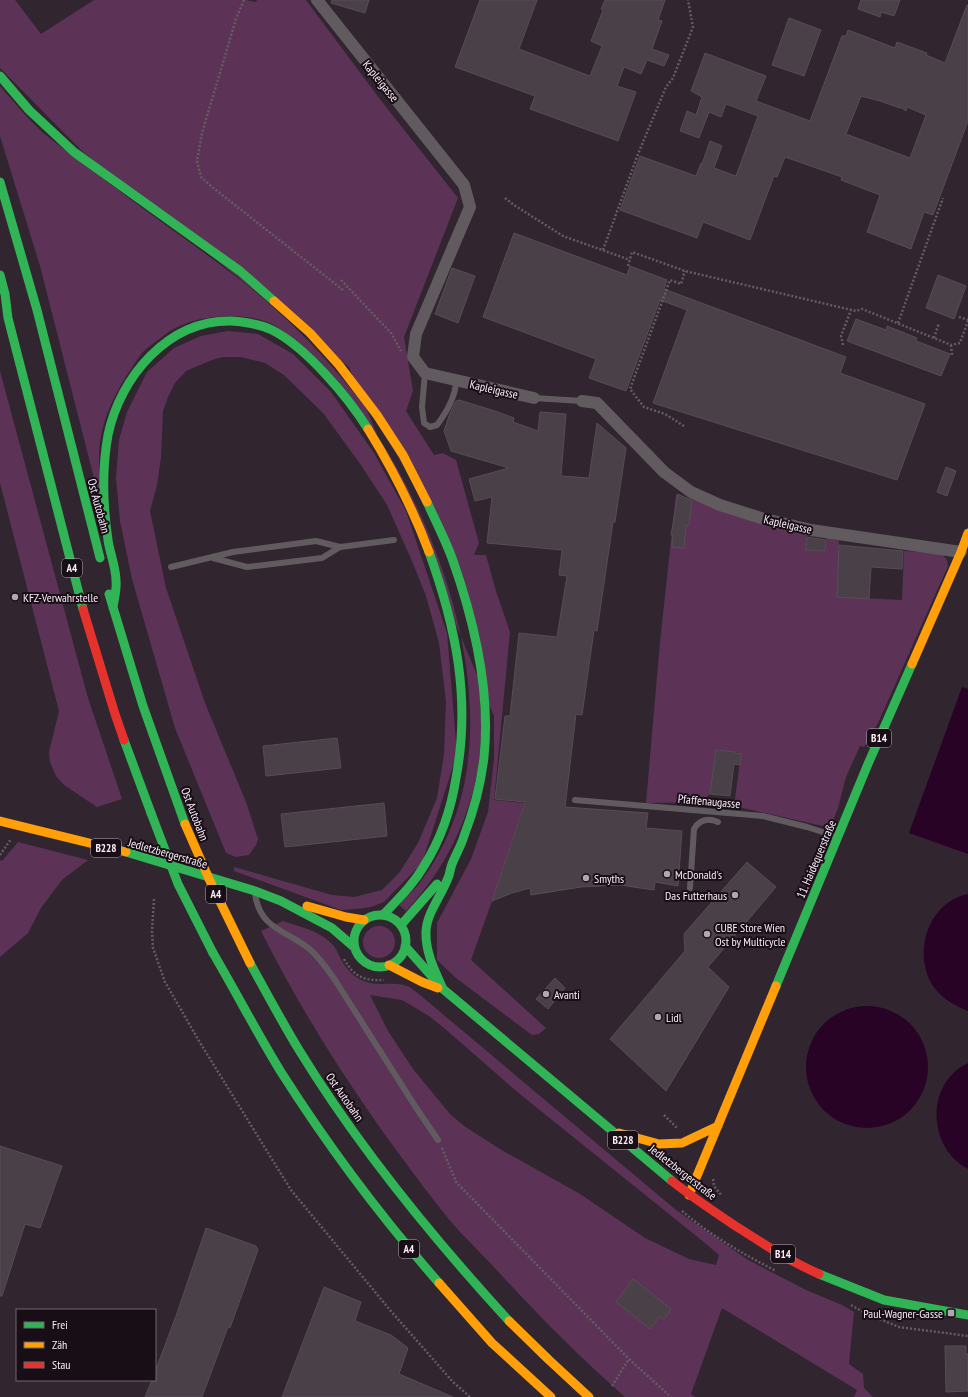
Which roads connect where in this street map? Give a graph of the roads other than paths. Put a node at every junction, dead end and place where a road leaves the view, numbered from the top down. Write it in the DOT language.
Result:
graph roads {
  1 [pos="317,0"];
  2 [pos="0,76"];
  3 [pos="0,182"];
  4 [pos="0,275"];
  5 [pos="0,305"];
  6 [pos="8,318"];
  7 [pos="425,373"];
  8 [pos="456,380"];
  9 [pos="534,398"];
  10 [pos="582,402"];
  11 [pos="968,533"];
  12 [pos="394,540"];
  13 [pos="340,547"];
  14 [pos="961,552"];
  15 [pos="212,558"];
  16 [pos="101,564"];
  17 [pos="171,567"];
  18 [pos="107,586"];
  19 [pos="113,608"];
  20 [pos="574,800"];
  21 [pos="0,821"];
  22 [pos="718,822"];
  23 [pos="838,837"];
  24 [pos="452,864"];
  25 [pos="690,888"];
  26 [pos="255,891"];
  27 [pos="282,901"];
  28 [pos="383,915"];
  29 [pos="364,920"];
  30 [pos="401,925"];
  31 [pos="405,946"];
  32 [pos="354,947"];
  33 [pos="388,965"];
  34 [pos="443,989"];
  35 [pos="718,1126"];
  36 [pos="614,1132"];
  37 [pos="438,1140"];
  38 [pos="689,1195"];
  39 [pos="968,1315"];
  40 [pos="551,1397"];
  41 [pos="588,1397"];
  1 -- 7 [label="street, Kapleigasse"];
  2 -- 24 [label="main road"];
  3 -- 16 [label="main road, Ost Autobahn / A4"];
  4 -- 6 [label="main road, A4"];
  5 -- 6 [label="main road"];
  6 -- 40 [label="main road, A4, bridge"];
  7 -- 8 [label="street, Kapleigasse"];
  7 -- 8 [label="lane"];
  8 -- 9 [label="street, Kapleigasse"];
  9 -- 10 [label="lane, Kapleigasse"];
  10 -- 14 [label="street, Kapleigasse"];
  11 -- 14 [label="main road, 11. Haidequerstraße / B14"];
  12 -- 13 [label="lane"];
  13 -- 15 [label="lane"];
  13 -- 15 [label="lane"];
  14 -- 23 [label="main road, 11. Haidequerstraße / B14"];
  15 -- 17 [label="lane"];
  18 -- 19 [label="main road, Ost Autobahn / A4"];
  19 -- 28 [label="main road"];
  19 -- 41 [label="main road, Ost Autobahn / A4, bridge"];
  20 -- 23 [label="lane, Pfaffenaugasse"];
  21 -- 26 [label="main road, Jedletzbergerstraße / B228"];
  22 -- 25 [label="lane"];
  23 -- 35 [label="main road, 11. Haidequerstraße / B14"];
  24 -- 30 [label="main road"];
  24 -- 34 [label="main road"];
  26 -- 27 [label="main road, Jedletzbergerstraße / B228"];
  26 -- 37 [label="lane"];
  27 -- 29 [label="main road, Jedletzbergerstraße / B228"];
  27 -- 32 [label="main road, Jedletzbergerstraße / B228"];
  28 -- 29 [label="main road"];
  28 -- 30 [label="main road"];
  29 -- 32 [label="main road"];
  30 -- 31 [label="main road"];
  31 -- 33 [label="main road"];
  31 -- 34 [label="main road, Jedletzbergerstraße / B228"];
  32 -- 33 [label="main road"];
  33 -- 34 [label="main road, Jedletzbergerstraße / B228"];
  34 -- 36 [label="main road, Jedletzbergerstraße / B228"];
  35 -- 36 [label="main road, B228"];
  35 -- 38 [label="main road, 11. Haidequerstraße / B14"];
  36 -- 38 [label="main road, Jedletzbergerstraße / B228"];
  38 -- 39 [label="main road, Jedletzbergerstraße / B14"];
}
